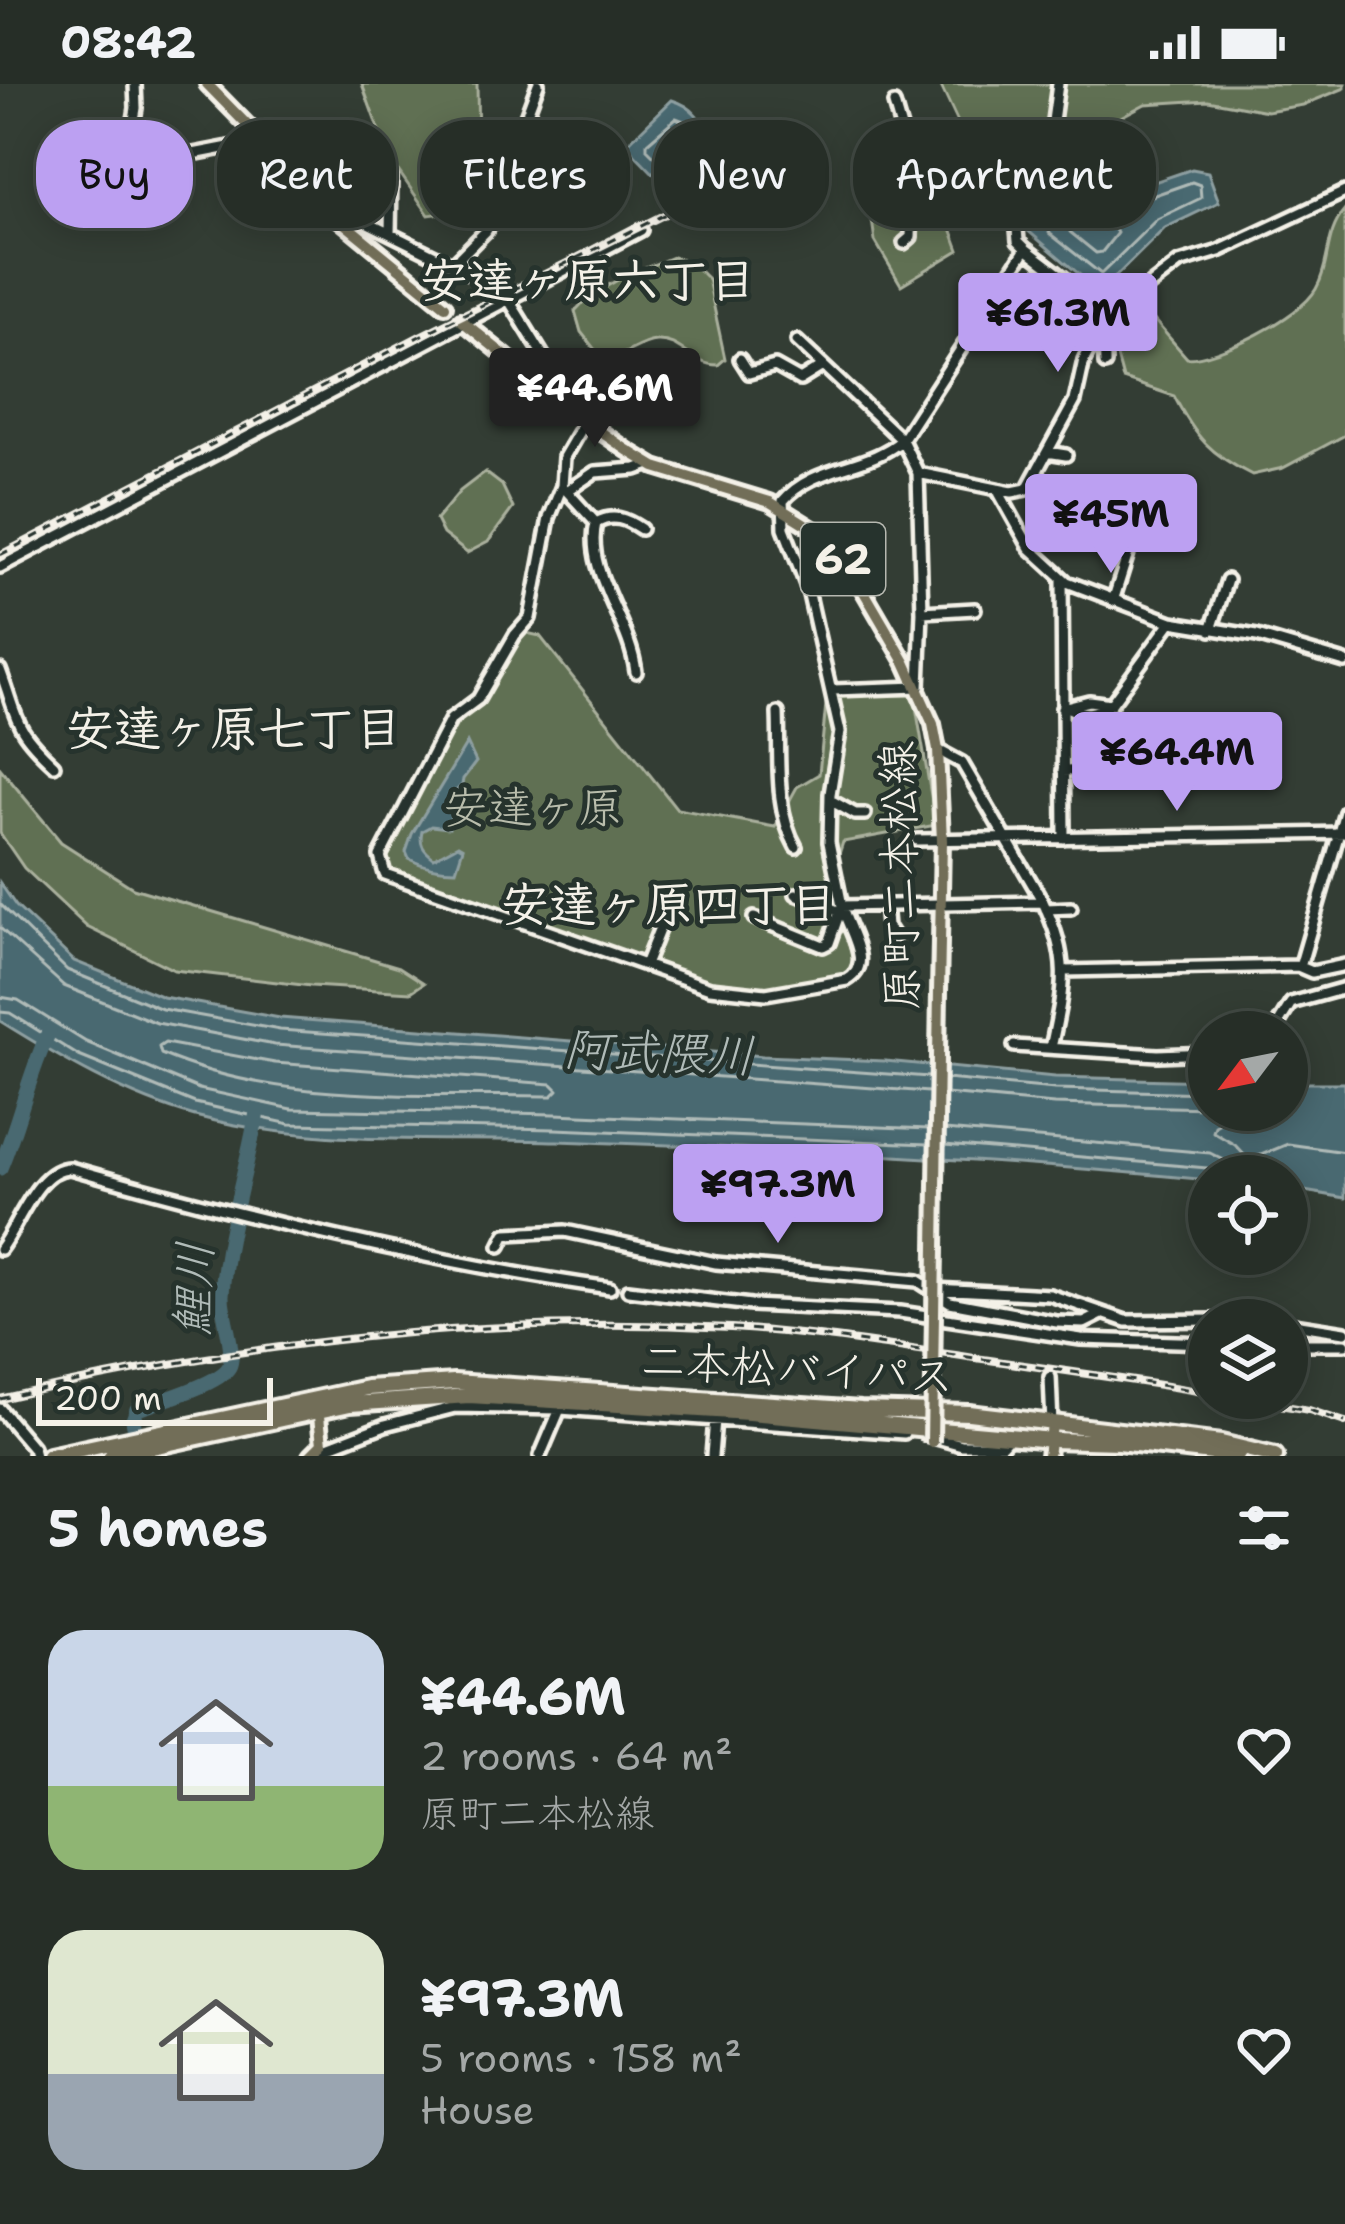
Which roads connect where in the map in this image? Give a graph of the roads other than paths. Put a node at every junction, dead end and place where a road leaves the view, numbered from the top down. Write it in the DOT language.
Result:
graph roads {
  1 [pos="135,84"];
  2 [pos="207,84"];
  3 [pos="538,84"];
  4 [pos="1058,84"];
  5 [pos="894,104"];
  6 [pos="240,120"];
  7 [pos="899,120"];
  8 [pos="1053,120"];
  9 [pos="217,150"];
  10 [pos="1345,192"];
  11 [pos="350,228"];
  12 [pos="379,228"];
  13 [pos="390,228"];
  14 [pos="910,228"];
  15 [pos="1017,228"];
  16 [pos="640,230"];
  17 [pos="390,233"];
  18 [pos="904,243"];
  19 [pos="1026,249"];
  20 [pos="452,265"];
  21 [pos="508,300"];
  22 [pos="445,306"];
  23 [pos="1104,313"];
  24 [pos="463,321"];
  25 [pos="796,341"];
  26 [pos="740,359"];
  27 [pos="549,364"];
  28 [pos="1105,364"];
  29 [pos="821,368"];
  30 [pos="578,374"];
  31 [pos="557,376"];
  32 [pos="536,381"];
  33 [pos="585,421"];
  34 [pos="902,440"];
  35 [pos="1047,452"];
  36 [pos="1066,455"];
  37 [pos="650,464"];
  38 [pos="918,473"];
  39 [pos="565,488"];
  40 [pos="997,489"];
  41 [pos="782,509"];
  42 [pos="596,523"];
  43 [pos="641,529"];
  44 [pos="1130,547"];
  45 [pos="0,567"];
  46 [pos="1062,579"];
  47 [pos="1227,580"];
  48 [pos="1113,602"];
  49 [pos="976,609"];
  50 [pos="922,612"];
  51 [pos="1171,622"];
  52 [pos="1210,630"];
  53 [pos="1345,662"];
  54 [pos="0,670"];
  55 [pos="636,672"];
  56 [pos="919,687"];
  57 [pos="833,690"];
  58 [pos="1064,707"];
  59 [pos="778,712"];
  60 [pos="938,750"];
  61 [pos="55,765"];
  62 [pos="1102,770"];
  63 [pos="1063,771"];
  64 [pos="830,800"];
  65 [pos="1345,812"];
  66 [pos="865,814"];
  67 [pos="1342,833"];
  68 [pos="1064,838"];
  69 [pos="917,840"];
  70 [pos="942,841"];
  71 [pos="1007,841"];
  72 [pos="796,847"];
  73 [pos="796,894"];
  74 [pos="885,904"];
  75 [pos="941,904"];
  76 [pos="1044,905"];
  77 [pos="1071,908"];
  78 [pos="841,909"];
  79 [pos="667,910"];
  80 [pos="754,917"];
  81 [pos="894,937"];
  82 [pos="645,965"];
  83 [pos="1345,965"];
  84 [pos="1300,968"];
  85 [pos="1064,971"];
  86 [pos="1345,988"];
  87 [pos="1286,1011"];
  88 [pos="1014,1046"];
  89 [pos="1051,1048"];
  90 [pos="1188,1054"];
  91 [pos="500,1246"];
  92 [pos="0,1249"];
  93 [pos="610,1288"];
  94 [pos="934,1289"];
  95 [pos="628,1290"];
  96 [pos="1102,1314"];
  97 [pos="1188,1320"];
  98 [pos="1308,1326"];
  99 [pos="1345,1332"];
  100 [pos="1188,1342"];
  101 [pos="1308,1344"];
  102 [pos="1345,1344"];
  103 [pos="1050,1377"];
  104 [pos="317,1405"];
  105 [pos="0,1409"];
  106 [pos="560,1409"];
  107 [pos="715,1419"];
  108 [pos="1010,1436"];
  109 [pos="1051,1440"];
  110 [pos="154,1441"];
  111 [pos="347,1441"];
  112 [pos="313,1454"];
  113 [pos="1238,1454"];
  114 [pos="35,1456"];
  115 [pos="49,1456"];
  116 [pos="111,1456"];
  117 [pos="356,1456"];
  118 [pos="540,1456"];
  119 [pos="712,1456"];
  120 [pos="934,1456"];
  121 [pos="1276,1456"];
  1 -- 9 [label="street"];
  2 -- 6 [label="main road"];
  3 -- 20 [label="street"];
  4 -- 8 [label="street"];
  5 -- 7 [label="street"];
  10 -- 23 [label="street"];
  11 -- 22 [label="main road"];
  12 -- 17 [label="street"];
  13 -- 17 [label="street"];
  14 -- 18 [label="street"];
  15 -- 19 [label="street"];
  16 -- 21 [label="street"];
  17 -- 20 [label="street"];
  19 -- 23 [label="street"];
  19 -- 34 [label="street"];
  20 -- 21 [label="street"];
  21 -- 24 [label="street"];
  21 -- 27 [label="street"];
  23 -- 28 [label="street"];
  23 -- 35 [label="street"];
  24 -- 32 [label="main road, 原町二本松線 / 62"];
  24 -- 45 [label="street"];
  25 -- 29 [label="street"];
  26 -- 29 [label="street"];
  27 -- 31 [label="street"];
  27 -- 32 [label="street"];
  29 -- 34 [label="street"];
  30 -- 31 [label="street"];
  31 -- 33 [label="street"];
  32 -- 33 [label="main road, 原町二本松線 / 62"];
  33 -- 37 [label="main road, 原町二本松線 / 62"];
  33 -- 39 [label="street"];
  34 -- 38 [label="street"];
  34 -- 41 [label="street"];
  35 -- 36 [label="street"];
  35 -- 40 [label="street"];
  37 -- 39 [label="street"];
  37 -- 41 [label="main road, 原町二本松線 / 62"];
  38 -- 40 [label="street"];
  38 -- 50 [label="street"];
  39 -- 42 [label="street"];
  39 -- 82 [label="street"];
  40 -- 46 [label="street"];
  41 -- 56 [label="main road, 原町二本松線 / 62"];
  41 -- 57 [label="street"];
  42 -- 43 [label="street"];
  42 -- 55 [label="street"];
  44 -- 48 [label="street"];
  46 -- 48 [label="street"];
  46 -- 58 [label="street"];
  47 -- 52 [label="street"];
  48 -- 51 [label="street"];
  49 -- 50 [label="street"];
  50 -- 56 [label="street"];
  51 -- 52 [label="street"];
  51 -- 58 [label="street"];
  52 -- 53 [label="street"];
  54 -- 61 [label="street"];
  56 -- 57 [label="street"];
  56 -- 60 [label="main road, 原町二本松線 / 62"];
  57 -- 64 [label="street"];
  58 -- 63 [label="street"];
  59 -- 72 [label="street"];
  60 -- 70 [label="main road, 原町二本松線 / 62"];
  60 -- 71 [label="street"];
  62 -- 63 [label="street"];
  63 -- 68 [label="street"];
  64 -- 66 [label="street"];
  64 -- 78 [label="street"];
  65 -- 67 [label="street"];
  67 -- 68 [label="street"];
  67 -- 84 [label="street"];
  68 -- 71 [label="street"];
  69 -- 70 [label="street"];
  70 -- 71 [label="street"];
  70 -- 75 [label="main road, 原町二本松線 / 62"];
  71 -- 76 [label="street"];
  73 -- 78 [label="street"];
  74 -- 75 [label="street"];
  74 -- 78 [label="street"];
  74 -- 81 [label="street"];
  75 -- 76 [label="street"];
  75 -- 94 [label="main road, 原町二本松線 / 62, bridge"];
  76 -- 77 [label="street"];
  76 -- 85 [label="street"];
  78 -- 80 [label="street"];
  78 -- 82 [label="street"];
  79 -- 82 [label="street"];
  83 -- 84 [label="street"];
  84 -- 85 [label="street"];
  85 -- 89 [label="street"];
  86 -- 87 [label="street"];
  88 -- 89 [label="street"];
  89 -- 90 [label="street"];
  91 -- 96 [label="street"];
  92 -- 93 [label="street"];
  94 -- 96 [label="street"];
  94 -- 120 [label="main road, 原町二本松線 / 62, bridge"];
  95 -- 100 [label="street"];
  96 -- 97 [label="street"];
  98 -- 99 [label="street"];
  101 -- 102 [label="street"];
  103 -- 109 [label="street"];
  104 -- 108 [label="highway, 二本松バイパス"];
  104 -- 109 [label="highway, 二本松バイパス"];
  104 -- 110 [label="highway"];
  104 -- 112 [label="main road"];
  105 -- 114 [label="street"];
  106 -- 107 [label="street"];
  106 -- 111 [label="street"];
  106 -- 118 [label="street"];
  107 -- 108 [label="street"];
  107 -- 119 [label="street"];
  108 -- 109 [label="highway, 二本松バイパス"];
  109 -- 113 [label="highway, 二本松バイパス"];
  110 -- 115 [label="highway"];
  110 -- 116 [label="highway"];
  111 -- 112 [label="street"];
  111 -- 117 [label="street"];
  113 -- 121 [label="highway, 二本松バイパス"];
}
